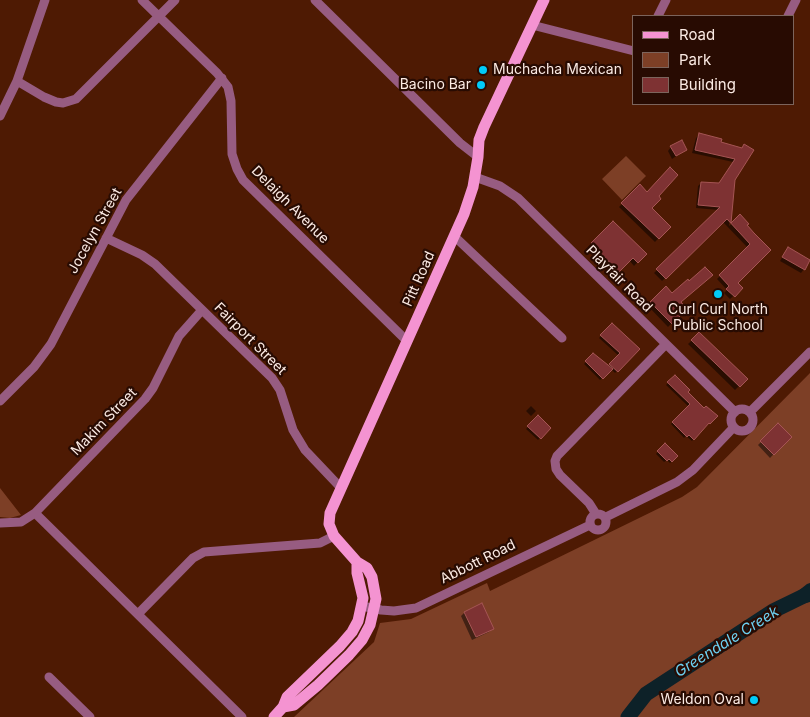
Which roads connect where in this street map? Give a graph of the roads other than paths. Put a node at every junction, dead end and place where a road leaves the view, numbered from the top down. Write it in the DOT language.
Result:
graph roads {
  1 [pos="45,0"];
  2 [pos="142,0"];
  3 [pos="175,0"];
  4 [pos="315,0"];
  5 [pos="544,0"];
  6 [pos="666,0"];
  7 [pos="796,0"];
  8 [pos="658,15"];
  9 [pos="788,15"];
  10 [pos="158,16"];
  11 [pos="532,24"];
  12 [pos="632,51"];
  13 [pos="222,78"];
  14 [pos="17,81"];
  15 [pos="0,116"];
  16 [pos="478,157"];
  17 [pos="476,177"];
  18 [pos="454,236"];
  19 [pos="106,238"];
  20 [pos="202,310"];
  21 [pos="562,338"];
  22 [pos="407,341"];
  23 [pos="666,344"];
  24 [pos="810,352"];
  25 [pos="0,401"];
  26 [pos="735,412"];
  27 [pos="750,412"];
  28 [pos="734,427"];
  29 [pos="341,488"];
  30 [pos="35,513"];
  31 [pos="596,514"];
  32 [pos="606,518"];
  33 [pos="0,523"];
  34 [pos="590,525"];
  35 [pos="334,536"];
  36 [pos="357,562"];
  37 [pos="362,606"];
  38 [pos="374,609"];
  39 [pos="138,614"];
  40 [pos="49,677"];
  41 [pos="283,707"];
  42 [pos="90,717"];
  43 [pos="242,717"];
  44 [pos="274,717"];
  1 -- 14 [label="street"];
  2 -- 10 [label="street, Delaigh Avenue"];
  3 -- 10 [label="street"];
  4 -- 16 [label="street"];
  5 -- 11 [label="main road, Pitt Road"];
  6 -- 8 [label="street"];
  7 -- 9 [label="street"];
  10 -- 13 [label="street, Delaigh Avenue"];
  10 -- 14 [label="street"];
  11 -- 12 [label="street"];
  11 -- 16 [label="main road, Pitt Road"];
  13 -- 19 [label="street, Jocelyn Street"];
  13 -- 22 [label="street, Delaigh Avenue"];
  14 -- 15 [label="street"];
  16 -- 17 [label="main road, Pitt Road"];
  17 -- 18 [label="main road, Pitt Road"];
  17 -- 23 [label="street, Playfair Road"];
  18 -- 21 [label="street"];
  18 -- 22 [label="main road, Pitt Road"];
  19 -- 20 [label="street, Fairport Street"];
  19 -- 25 [label="street, Jocelyn Street"];
  20 -- 29 [label="street, Fairport Street"];
  20 -- 30 [label="street, Makim Street"];
  22 -- 29 [label="main road, Pitt Road"];
  23 -- 26 [label="street, Playfair Road"];
  23 -- 31 [label="street"];
  24 -- 27 [label="street, Abbott Road"];
  26 -- 27 [label="street"];
  26 -- 28 [label="street"];
  27 -- 28 [label="street, Abbott Road"];
  28 -- 32 [label="street, Abbott Road"];
  29 -- 35 [label="main road, Pitt Road"];
  30 -- 33 [label="street, Makim Street"];
  30 -- 39 [label="street"];
  31 -- 32 [label="street"];
  31 -- 34 [label="street"];
  32 -- 34 [label="street, Abbott Road"];
  34 -- 38 [label="street, Abbott Road"];
  35 -- 36 [label="main road"];
  35 -- 39 [label="street"];
  36 -- 37 [label="main road"];
  36 -- 38 [label="main road"];
  37 -- 38 [label="street, Abbott Road"];
  37 -- 41 [label="main road"];
  38 -- 41 [label="main road"];
  39 -- 43 [label="street"];
  40 -- 42 [label="street"];
  41 -- 44 [label="main road"];
}
